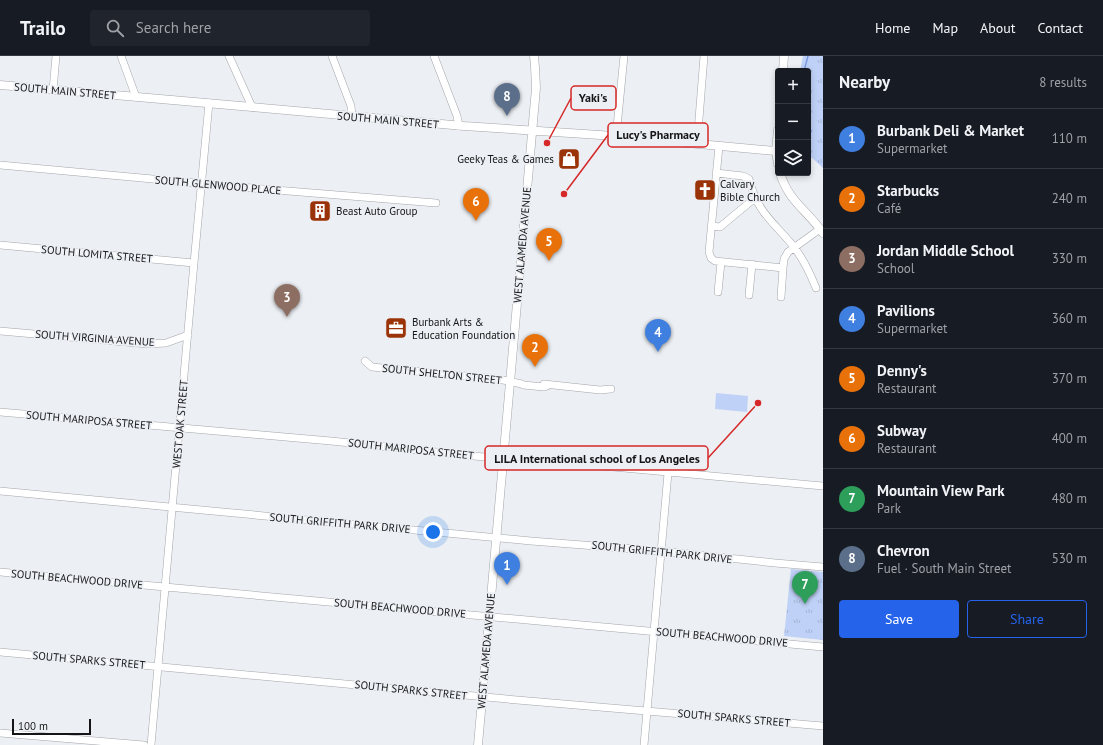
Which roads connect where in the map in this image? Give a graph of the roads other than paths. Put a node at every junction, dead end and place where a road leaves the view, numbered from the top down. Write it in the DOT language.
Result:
graph roads {
  1 [pos="56,56"];
  2 [pos="121,56"];
  3 [pos="229,56"];
  4 [pos="332,56"];
  5 [pos="434,56"];
  6 [pos="534,56"];
  7 [pos="624,56"];
  8 [pos="704,56"];
  9 [pos="784,56"];
  10 [pos="783,68"];
  11 [pos="0,85"];
  12 [pos="53,90"];
  13 [pos="136,97"];
  14 [pos="209,104"];
  15 [pos="252,106"];
  16 [pos="352,116"];
  17 [pos="458,126"];
  18 [pos="532,131"];
  19 [pos="616,137"];
  20 [pos="697,144"];
  21 [pos="719,146"];
  22 [pos="775,151"];
  23 [pos="0,165"];
  24 [pos="716,173"];
  25 [pos="781,176"];
  26 [pos="201,183"];
  27 [pos="755,198"];
  28 [pos="436,203"];
  29 [pos="711,226"];
  30 [pos="822,231"];
  31 [pos="0,245"];
  32 [pos="794,248"];
  33 [pos="721,262"];
  34 [pos="194,263"];
  35 [pos="752,264"];
  36 [pos="783,268"];
  37 [pos="816,288"];
  38 [pos="718,292"];
  39 [pos="749,295"];
  40 [pos="781,297"];
  41 [pos="0,331"];
  42 [pos="188,335"];
  43 [pos="365,361"];
  44 [pos="510,381"];
  45 [pos="611,389"];
  46 [pos="0,412"];
  47 [pos="180,428"];
  48 [pos="503,458"];
  49 [pos="668,472"];
  50 [pos="823,486"];
  51 [pos="0,491"];
  52 [pos="173,507"];
  53 [pos="496,537"];
  54 [pos="660,551"];
  55 [pos="823,567"];
  56 [pos="0,572"];
  57 [pos="165,587"];
  58 [pos="489,617"];
  59 [pos="654,632"];
  60 [pos="823,646"];
  61 [pos="0,652"];
  62 [pos="157,666"];
  63 [pos="482,697"];
  64 [pos="647,710"];
  65 [pos="823,726"];
  66 [pos="0,733"];
  67 [pos="144,745"];
  68 [pos="151,745"];
  69 [pos="478,745"];
  70 [pos="644,745"];
  1 -- 12 [label="street"];
  2 -- 13 [label="street"];
  3 -- 15 [label="street"];
  4 -- 16 [label="street"];
  5 -- 17 [label="street"];
  6 -- 18 [label="main road, WEST ALAMEDA AVENUE"];
  7 -- 19 [label="street"];
  8 -- 20 [label="street"];
  9 -- 10 [label="main road"];
  11 -- 12 [label="main road, SOUTH MAIN STREET"];
  12 -- 13 [label="main road, SOUTH MAIN STREET"];
  13 -- 14 [label="main road, SOUTH MAIN STREET"];
  14 -- 15 [label="main road, SOUTH MAIN STREET"];
  14 -- 26 [label="street, WEST OAK STREET"];
  15 -- 16 [label="main road, SOUTH MAIN STREET"];
  16 -- 17 [label="main road, SOUTH MAIN STREET"];
  17 -- 18 [label="main road, SOUTH MAIN STREET"];
  18 -- 19 [label="main road, SOUTH MAIN STREET"];
  18 -- 44 [label="main road, WEST ALAMEDA AVENUE"];
  19 -- 20 [label="main road, SOUTH MAIN STREET"];
  20 -- 21 [label="main road, SOUTH MAIN STREET"];
  21 -- 22 [label="main road, SOUTH MAIN STREET"];
  21 -- 24 [label="street"];
  23 -- 26 [label="street, SOUTH GLENWOOD PLACE"];
  24 -- 27 [label="street"];
  24 -- 29 [label="street"];
  25 -- 30 [label="main road"];
  26 -- 28 [label="street, SOUTH GLENWOOD PLACE"];
  26 -- 34 [label="street, WEST OAK STREET"];
  27 -- 29 [label="street"];
  27 -- 32 [label="street"];
  29 -- 33 [label="street"];
  30 -- 32 [label="street"];
  31 -- 34 [label="street, SOUTH LOMITA STREET"];
  32 -- 36 [label="street"];
  32 -- 37 [label="street"];
  33 -- 35 [label="street"];
  33 -- 38 [label="street"];
  34 -- 42 [label="street, WEST OAK STREET"];
  35 -- 36 [label="street"];
  35 -- 39 [label="street"];
  36 -- 40 [label="street"];
  41 -- 42 [label="street, SOUTH VIRGINIA AVENUE"];
  42 -- 47 [label="street, WEST OAK STREET"];
  43 -- 44 [label="street, SOUTH SHELTON STREET"];
  44 -- 45 [label="street, SOUTH SHELTON STREET"];
  44 -- 48 [label="main road, WEST ALAMEDA AVENUE"];
  46 -- 47 [label="street, SOUTH MARIPOSA STREET"];
  47 -- 48 [label="street, SOUTH MARIPOSA STREET"];
  47 -- 52 [label="street, WEST OAK STREET"];
  48 -- 49 [label="street, SOUTH MARIPOSA STREET"];
  48 -- 53 [label="main road, WEST ALAMEDA AVENUE"];
  49 -- 50 [label="street, SOUTH MARIPOSA STREET"];
  49 -- 54 [label="street"];
  51 -- 52 [label="street, SOUTH GRIFFITH PARK DRIVE"];
  52 -- 53 [label="street, SOUTH GRIFFITH PARK DRIVE"];
  52 -- 57 [label="street, WEST OAK STREET"];
  53 -- 54 [label="street, SOUTH GRIFFITH PARK DRIVE"];
  53 -- 58 [label="main road, WEST ALAMEDA AVENUE"];
  54 -- 55 [label="street, SOUTH GRIFFITH PARK DRIVE"];
  54 -- 59 [label="street"];
  56 -- 57 [label="street, SOUTH BEACHWOOD DRIVE"];
  57 -- 58 [label="street, SOUTH BEACHWOOD DRIVE"];
  57 -- 62 [label="street, WEST OAK STREET"];
  58 -- 59 [label="street, SOUTH BEACHWOOD DRIVE"];
  58 -- 63 [label="main road, WEST ALAMEDA AVENUE"];
  59 -- 60 [label="street, SOUTH BEACHWOOD DRIVE"];
  59 -- 64 [label="street"];
  61 -- 62 [label="street, SOUTH SPARKS STREET"];
  62 -- 63 [label="street, SOUTH SPARKS STREET"];
  62 -- 68 [label="street, WEST OAK STREET"];
  63 -- 64 [label="street, SOUTH SPARKS STREET"];
  63 -- 69 [label="main road, WEST ALAMEDA AVENUE"];
  64 -- 65 [label="street, SOUTH SPARKS STREET"];
  64 -- 70 [label="street"];
  66 -- 67 [label="street"];
}
